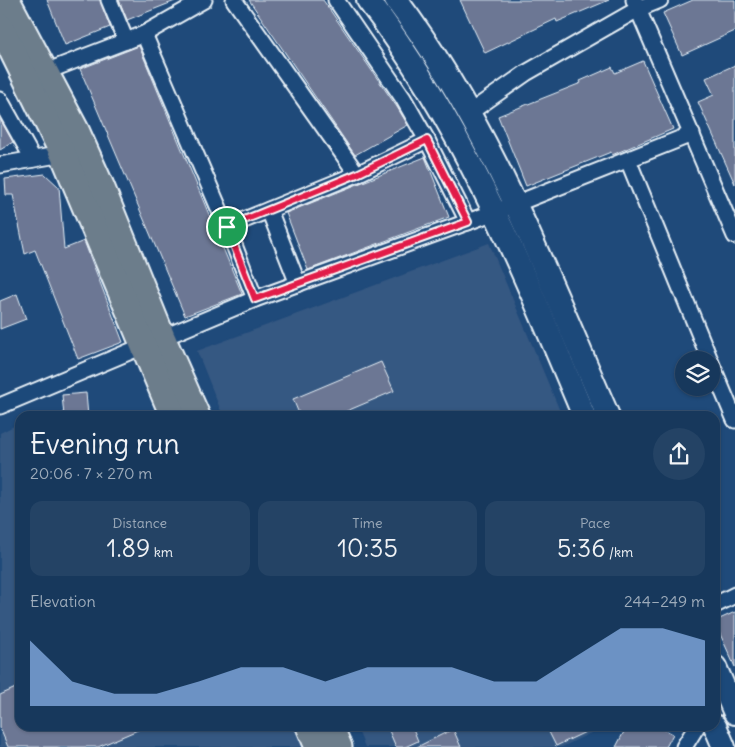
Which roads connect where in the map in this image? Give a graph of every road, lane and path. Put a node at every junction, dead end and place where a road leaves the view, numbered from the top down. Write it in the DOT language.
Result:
graph roads {
  1 [pos="7,0"];
  2 [pos="109,0"];
  3 [pos="204,0"];
  4 [pos="234,0"];
  5 [pos="336,0"];
  6 [pos="368,0"];
  7 [pos="396,0"];
  8 [pos="660,0"];
  9 [pos="636,4"];
  10 [pos="0,26"];
  11 [pos="144,34"];
  12 [pos="126,41"];
  13 [pos="45,72"];
  14 [pos="0,100"];
  15 [pos="470,113"];
  16 [pos="692,134"];
  17 [pos="427,140"];
  18 [pos="63,154"];
  19 [pos="33,159"];
  20 [pos="628,160"];
  21 [pos="0,165"];
  22 [pos="357,174"];
  23 [pos="505,208"];
  24 [pos="269,210"];
  25 [pos="731,215"];
  26 [pos="468,222"];
  27 [pos="227,227"];
  28 [pos="735,236"];
  29 [pos="298,284"];
  30 [pos="255,299"];
  31 [pos="152,342"];
  32 [pos="707,351"];
  33 [pos="720,383"];
  34 [pos="0,406"];
  35 [pos="172,411"];
  36 [pos="194,411"];
  37 [pos="582,411"];
  38 [pos="606,411"];
  39 [pos="735,420"];
  40 [pos="735,596"];
  41 [pos="720,603"];
  42 [pos="720,678"];
  43 [pos="735,713"];
  44 [pos="311,731"];
  45 [pos="332,731"];
  46 [pos="694,731"];
  47 [pos="717,731"];
  48 [pos="318,747"];
  49 [pos="339,747"];
  50 [pos="684,747"];
  51 [pos="724,747"];
  1 -- 13 [label="main road"];
  2 -- 12 [label="street"];
  3 -- 11 [label="street"];
  4 -- 22 [label="street"];
  5 -- 17 [label="street"];
  6 -- 23 [label="main road"];
  7 -- 15 [label="main road"];
  8 -- 9 [label="street"];
  9 -- 15 [label="street"];
  9 -- 16 [label="street"];
  10 -- 18 [label="main road"];
  11 -- 12 [label="street"];
  11 -- 27 [label="street"];
  12 -- 13 [label="street"];
  13 -- 31 [label="main road"];
  14 -- 19 [label="street"];
  15 -- 23 [label="main road"];
  16 -- 20 [label="street"];
  16 -- 25 [label="street"];
  17 -- 22 [label="street"];
  17 -- 26 [label="street"];
  18 -- 19 [label="street"];
  18 -- 31 [label="main road"];
  19 -- 21 [label="street"];
  20 -- 23 [label="street"];
  20 -- 32 [label="street"];
  22 -- 24 [label="street"];
  23 -- 26 [label="street"];
  23 -- 37 [label="main road"];
  23 -- 38 [label="main road"];
  24 -- 27 [label="street"];
  24 -- 29 [label="street"];
  25 -- 28 [label="street"];
  26 -- 29 [label="street"];
  27 -- 30 [label="street"];
  29 -- 30 [label="street"];
  30 -- 31 [label="street"];
  31 -- 34 [label="street"];
  31 -- 35 [label="main road"];
  31 -- 36 [label="main road"];
  33 -- 39 [label="street"];
  40 -- 41 [label="street"];
  42 -- 43 [label="main road"];
  44 -- 48 [label="main road"];
  45 -- 49 [label="main road"];
  46 -- 50 [label="street"];
  47 -- 51 [label="main road"];
}
